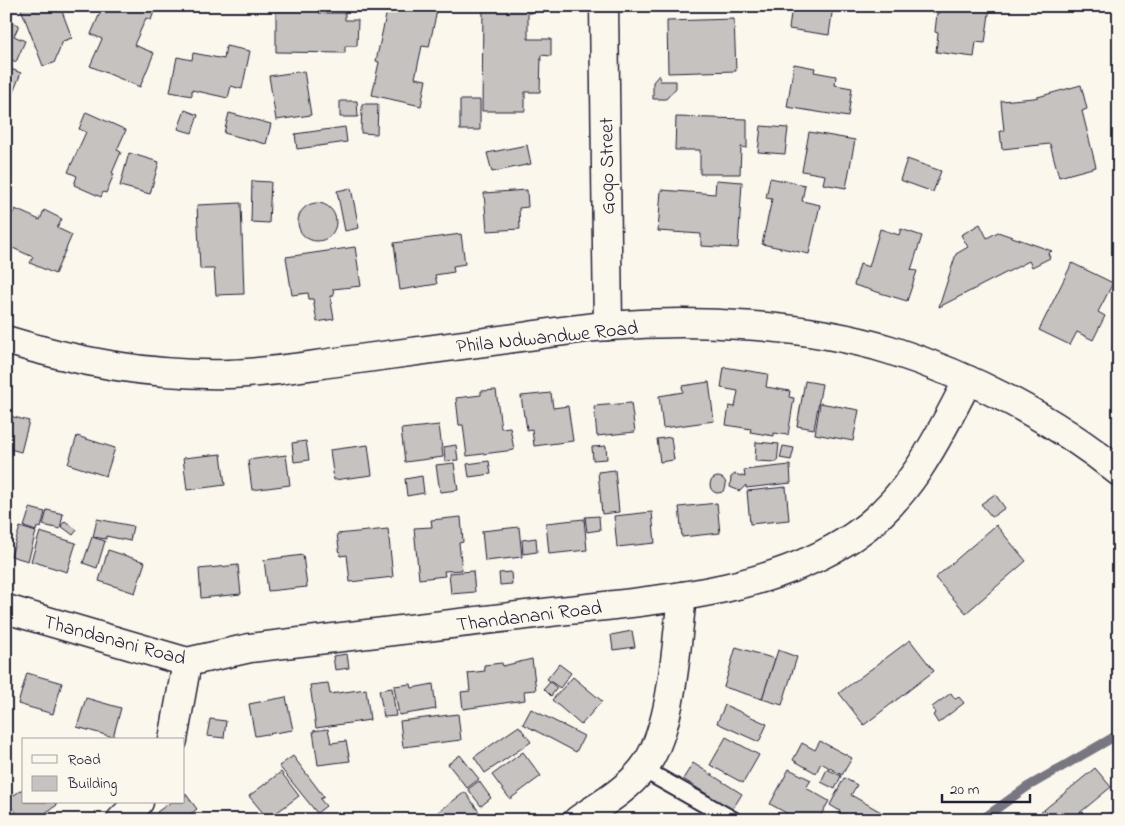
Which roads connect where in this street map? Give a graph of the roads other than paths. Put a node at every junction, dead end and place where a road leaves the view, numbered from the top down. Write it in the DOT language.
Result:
graph roads {
  1 [pos="604,6"];
  2 [pos="608,326"];
  3 [pos="6,340"];
  4 [pos="968,380"];
  5 [pos="1119,472"];
  6 [pos="682,596"];
  7 [pos="6,609"];
  8 [pos="187,662"];
  9 [pos="173,738"];
  10 [pos="643,769"];
  11 [pos="137,804"];
  12 [pos="121,820"];
  13 [pos="578,820"];
  14 [pos="733,820"];
  1 -- 2 [label="street, Goqo Street"];
  2 -- 3 [label="street, Phila Ndwandwe Road"];
  2 -- 4 [label="street, Phila Ndwandwe Road"];
  4 -- 5 [label="street, Phila Ndwandwe Road"];
  4 -- 6 [label="street, Thandanani Road"];
  6 -- 8 [label="street, Thandanani Road"];
  6 -- 10 [label="street"];
  7 -- 8 [label="street, Thandanani Road"];
  8 -- 9 [label="street"];
  10 -- 13 [label="street"];
  10 -- 14 [label="lane"];
  11 -- 12 [label="street"];
}
